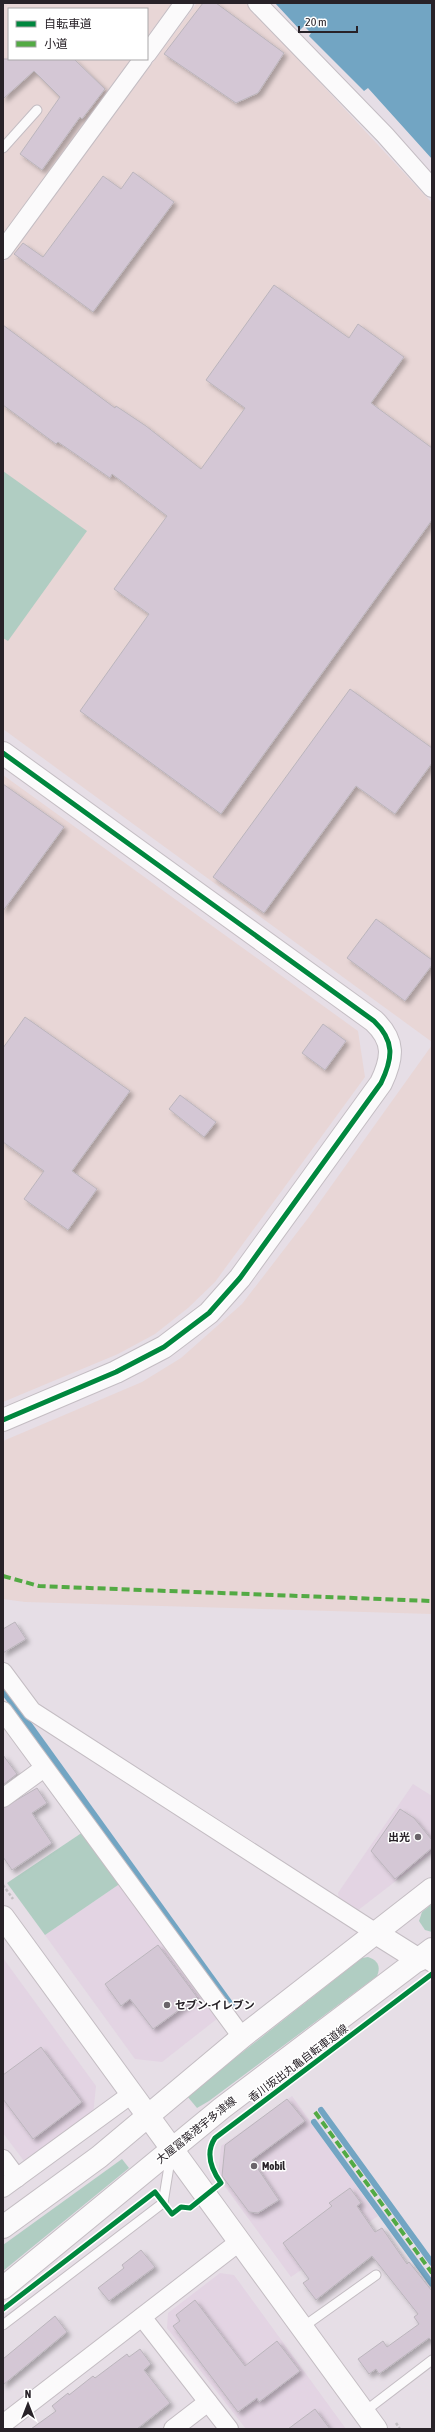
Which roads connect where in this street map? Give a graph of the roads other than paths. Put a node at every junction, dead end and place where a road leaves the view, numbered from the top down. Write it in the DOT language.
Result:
graph roads {
  1 [pos="184,3"];
  2 [pos="257,3"];
  3 [pos="148,53"];
  4 [pos="142,60"];
  5 [pos="37,110"];
  6 [pos="3,148"];
  7 [pos="432,188"];
  8 [pos="3,250"];
  9 [pos="3,753"];
  10 [pos="3,1420"];
  11 [pos="3,1672"];
  12 [pos="3,1711"];
  13 [pos="44,1768"];
  14 [pos="3,1798"];
  15 [pos="432,1889"];
  16 [pos="3,1917"];
  17 [pos="376,1933"];
  18 [pos="428,1959"];
  19 [pos="242,2037"];
  20 [pos="133,2093"];
  21 [pos="148,2114"];
  22 [pos="172,2148"];
  23 [pos="3,2159"];
  24 [pos="10,2183"];
  25 [pos="3,2227"];
  26 [pos="240,2242"];
  27 [pos="376,2275"];
  28 [pos="3,2288"];
  29 [pos="142,2317"];
  30 [pos="3,2325"];
  31 [pos="303,2327"];
  32 [pos="432,2360"];
  33 [pos="208,2402"];
  34 [pos="364,2412"];
  35 [pos="3,2424"];
  36 [pos="173,2429"];
  37 [pos="229,2429"];
  38 [pos="376,2429"];
  1 -- 3 [label="street"];
  2 -- 7 [label="street"];
  4 -- 8 [label="street"];
  5 -- 6 [label="lane"];
  9 -- 10 [label="street"];
  11 -- 17 [label="street"];
  12 -- 13 [label="street"];
  13 -- 14 [label="street"];
  13 -- 19 [label="street"];
  15 -- 17 [label="street"];
  16 -- 20 [label="street"];
  17 -- 18 [label="street"];
  17 -- 19 [label="street"];
  18 -- 22 [label="street, 大屋冨築港宇多津線"];
  19 -- 21 [label="street"];
  20 -- 21 [label="street"];
  20 -- 24 [label="street"];
  21 -- 22 [label="street"];
  21 -- 25 [label="street"];
  22 -- 26 [label="street"];
  22 -- 28 [label="street, 大屋冨築港宇多津線"];
  22 -- 30 [label="lane"];
  23 -- 24 [label="street"];
  26 -- 29 [label="street"];
  26 -- 31 [label="street"];
  27 -- 31 [label="lane"];
  29 -- 33 [label="street"];
  29 -- 35 [label="street"];
  31 -- 34 [label="street"];
  32 -- 34 [label="lane"];
  33 -- 36 [label="street"];
  33 -- 37 [label="street"];
  34 -- 38 [label="street"];
}
